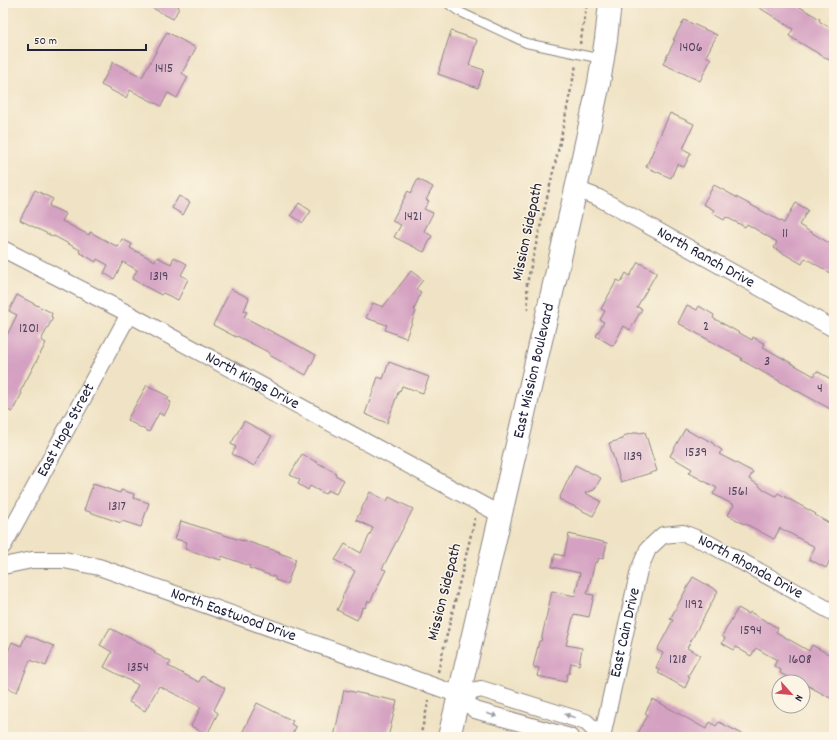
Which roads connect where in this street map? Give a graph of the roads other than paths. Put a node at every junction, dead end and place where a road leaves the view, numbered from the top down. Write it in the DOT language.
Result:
graph roads {
  1 [pos="447,3"];
  2 [pos="610,3"];
  3 [pos="603,59"];
  4 [pos="576,189"];
  5 [pos="3,249"];
  6 [pos="129,314"];
  7 [pos="834,329"];
  8 [pos="501,515"];
  9 [pos="663,535"];
  10 [pos="3,546"];
  11 [pos="3,566"];
  12 [pos="834,613"];
  13 [pos="459,695"];
  14 [pos="449,737"];
  15 [pos="570,737"];
  16 [pos="602,737"];
  1 -- 3 [label="lane"];
  2 -- 3 [label="main road, East Mission Boulevard"];
  3 -- 4 [label="main road, East Mission Boulevard"];
  4 -- 7 [label="street, North Ranch Drive"];
  4 -- 8 [label="main road, East Mission Boulevard"];
  5 -- 6 [label="street, North Kings Drive"];
  6 -- 8 [label="street, North Kings Drive"];
  6 -- 10 [label="street, East Hope Street"];
  8 -- 13 [label="main road, East Mission Boulevard"];
  9 -- 12 [label="street, North Rhonda Drive"];
  9 -- 16 [label="street, East Cain Drive"];
  11 -- 13 [label="street, North Eastwood Drive"];
  13 -- 14 [label="main road, East Mission Boulevard"];
  13 -- 15 [label="street, one-way"];
  16 -- 13 [label="street, one-way"];
}
